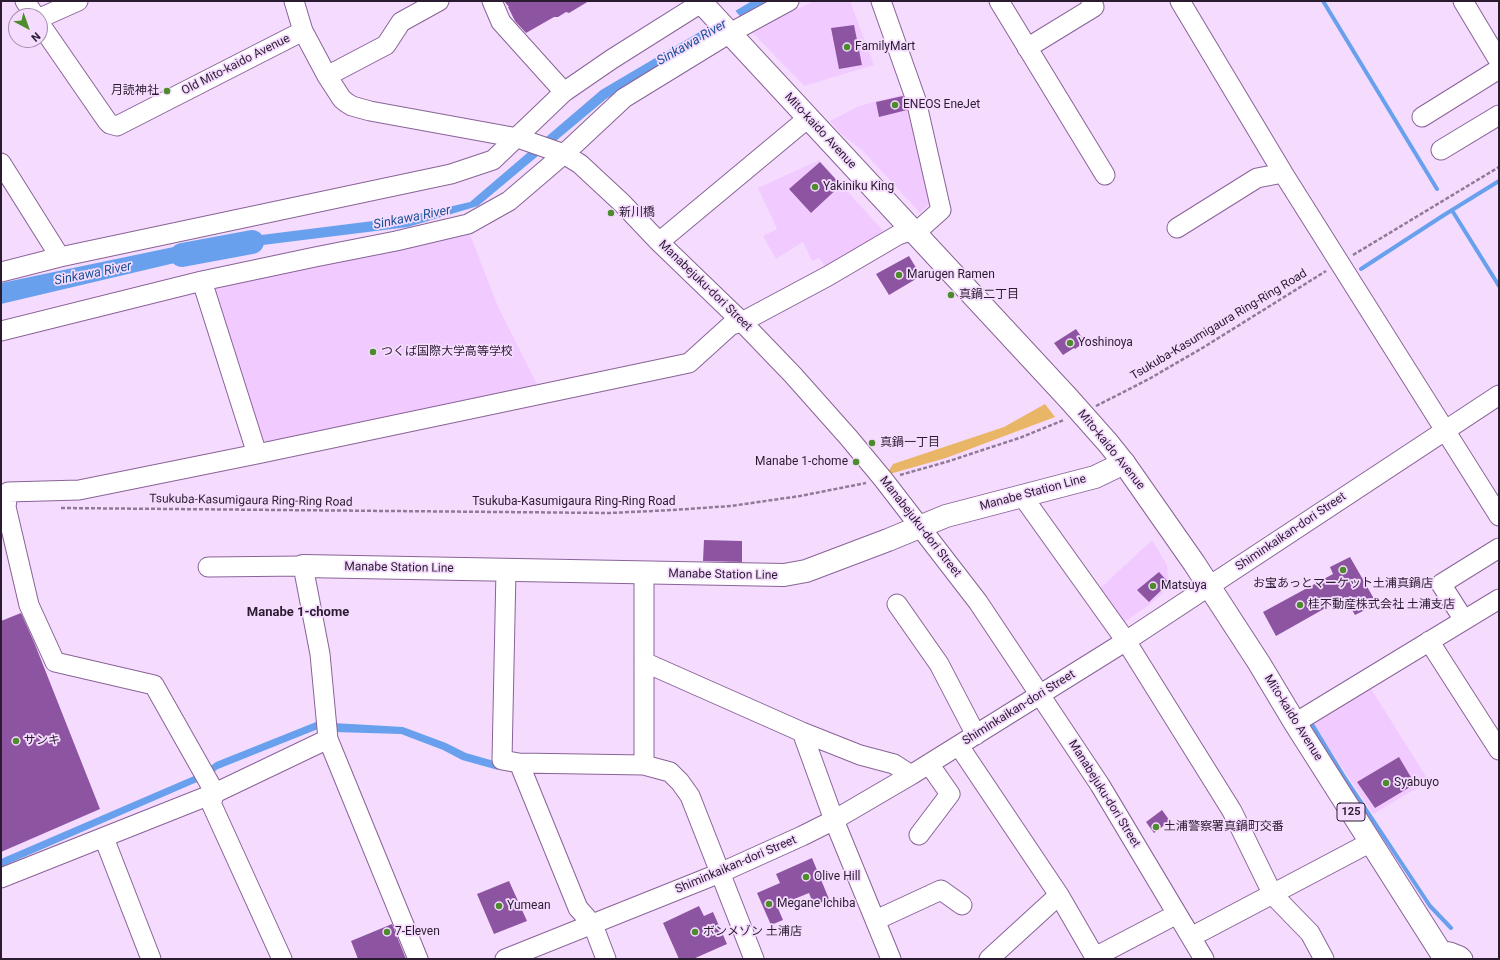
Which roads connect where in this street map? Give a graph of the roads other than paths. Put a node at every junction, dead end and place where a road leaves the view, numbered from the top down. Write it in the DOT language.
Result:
graph roads {
  1 [pos="78,1"];
  2 [pos="294,1"];
  3 [pos="439,1"];
  4 [pos="492,1"];
  5 [pos="789,1"];
  6 [pos="881,1"];
  7 [pos="999,1"];
  8 [pos="1091,1"];
  9 [pos="1180,1"];
  10 [pos="1463,1"];
  11 [pos="703,3"];
  12 [pos="48,14"];
  13 [pos="303,31"];
  14 [pos="728,32"];
  15 [pos="48,36"];
  16 [pos="1027,48"];
  17 [pos="1499,61"];
  18 [pos="1499,69"];
  19 [pos="327,76"];
  20 [pos="564,92"];
  21 [pos="1499,115"];
  22 [pos="1422,117"];
  23 [pos="808,118"];
  24 [pos="522,139"];
  25 [pos="1442,150"];
  26 [pos="558,152"];
  27 [pos="1,163"];
  28 [pos="1283,173"];
  29 [pos="1105,175"];
  30 [pos="1177,228"];
  31 [pos="913,229"];
  32 [pos="659,242"];
  33 [pos="60,257"];
  34 [pos="1,272"];
  35 [pos="202,282"];
  36 [pos="742,322"];
  37 [pos="1,331"];
  38 [pos="1499,395"];
  39 [pos="1445,430"];
  40 [pos="258,454"];
  41 [pos="1124,463"];
  42 [pos="1023,496"];
  43 [pos="1499,516"];
  44 [pos="920,526"];
  45 [pos="1499,548"];
  46 [pos="303,566"];
  47 [pos="208,567"];
  48 [pos="506,570"];
  49 [pos="644,574"];
  50 [pos="1209,587"];
  51 [pos="1499,599"];
  52 [pos="897,604"];
  53 [pos="1464,620"];
  54 [pos="1126,641"];
  55 [pos="1429,641"];
  56 [pos="644,662"];
  57 [pos="1040,694"];
  58 [pos="1295,723"];
  59 [pos="802,732"];
  60 [pos="976,735"];
  61 [pos="328,739"];
  62 [pos="959,746"];
  63 [pos="1499,750"];
  64 [pos="519,763"];
  65 [pos="644,764"];
  66 [pos="929,764"];
  67 [pos="912,775"];
  68 [pos="215,793"];
  69 [pos="834,820"];
  70 [pos="919,835"];
  71 [pos="104,838"];
  72 [pos="1370,842"];
  73 [pos="720,873"];
  74 [pos="1,878"];
  75 [pos="1059,895"];
  76 [pos="1273,895"];
  77 [pos="962,905"];
  78 [pos="1177,914"];
  79 [pos="876,920"];
  80 [pos="593,925"];
  81 [pos="1191,937"];
  82 [pos="1442,955"];
  83 [pos="1096,958"];
  84 [pos="151,959"];
  85 [pos="282,959"];
  86 [pos="418,959"];
  87 [pos="505,959"];
  88 [pos="606,959"];
  89 [pos="754,959"];
  90 [pos="891,959"];
  91 [pos="989,959"];
  92 [pos="1204,959"];
  93 [pos="1324,959"];
  94 [pos="1463,959"];
  1 -- 12 [label="street"];
  2 -- 13 [label="street"];
  3 -- 19 [label="street"];
  4 -- 20 [label="street"];
  5 -- 14 [label="street"];
  6 -- 31 [label="street"];
  7 -- 16 [label="street"];
  8 -- 16 [label="street"];
  9 -- 28 [label="street"];
  10 -- 17 [label="street"];
  11 -- 14 [label="main road, Mito-kaido Avenue / 125"];
  11 -- 20 [label="street"];
  13 -- 15 [label="street, Old Mito-kaido Avenue"];
  13 -- 19 [label="street, Old Mito-kaido Avenue"];
  14 -- 23 [label="main road, Mito-kaido Avenue / 125"];
  14 -- 26 [label="street"];
  16 -- 29 [label="street"];
  18 -- 22 [label="street"];
  19 -- 24 [label="street, Old Mito-kaido Avenue"];
  20 -- 24 [label="street"];
  21 -- 25 [label="street"];
  23 -- 31 [label="main road, Mito-kaido Avenue / 125"];
  23 -- 32 [label="street"];
  24 -- 26 [label="street, Old Mito-kaido Avenue"];
  24 -- 33 [label="street"];
  26 -- 32 [label="street, Manabejuku-dori Street"];
  26 -- 35 [label="street"];
  27 -- 33 [label="street"];
  28 -- 30 [label="street"];
  28 -- 39 [label="street"];
  31 -- 36 [label="street"];
  31 -- 41 [label="main road, Mito-kaido Avenue / 125"];
  32 -- 36 [label="street, Manabejuku-dori Street"];
  33 -- 34 [label="street"];
  35 -- 37 [label="street"];
  35 -- 40 [label="street"];
  36 -- 40 [label="street"];
  36 -- 44 [label="street, Manabejuku-dori Street"];
  38 -- 39 [label="street, Shiminkaikan-dori Street"];
  39 -- 43 [label="street"];
  39 -- 50 [label="street, Shiminkaikan-dori Street"];
  40 -- 68 [label="street"];
  41 -- 42 [label="main road, Manabe Station Line"];
  41 -- 50 [label="main road, Mito-kaido Avenue / 125"];
  42 -- 44 [label="main road, Manabe Station Line"];
  42 -- 54 [label="street"];
  44 -- 49 [label="main road, Manabe Station Line"];
  44 -- 57 [label="street, Manabejuku-dori Street"];
  45 -- 53 [label="street"];
  46 -- 47 [label="street"];
  46 -- 48 [label="main road, Manabe Station Line"];
  46 -- 61 [label="street"];
  48 -- 49 [label="main road, Manabe Station Line"];
  48 -- 64 [label="street"];
  49 -- 56 [label="street"];
  50 -- 54 [label="street, Shiminkaikan-dori Street"];
  50 -- 58 [label="main road, Mito-kaido Avenue / 125"];
  51 -- 53 [label="street"];
  52 -- 60 [label="street"];
  53 -- 55 [label="street"];
  54 -- 57 [label="street, Shiminkaikan-dori Street"];
  54 -- 76 [label="street"];
  55 -- 58 [label="street"];
  55 -- 63 [label="street"];
  56 -- 59 [label="street"];
  56 -- 65 [label="street"];
  57 -- 60 [label="street, Shiminkaikan-dori Street"];
  57 -- 78 [label="street, Manabejuku-dori Street"];
  58 -- 72 [label="main road, Mito-kaido Avenue / 125"];
  59 -- 67 [label="street"];
  59 -- 69 [label="street"];
  60 -- 62 [label="street, Shiminkaikan-dori Street"];
  61 -- 68 [label="street"];
  61 -- 86 [label="street"];
  62 -- 66 [label="street, Shiminkaikan-dori Street"];
  62 -- 75 [label="street"];
  64 -- 65 [label="street"];
  64 -- 80 [label="street"];
  65 -- 73 [label="street"];
  66 -- 67 [label="street, Shiminkaikan-dori Street"];
  66 -- 70 [label="street"];
  67 -- 69 [label="street, Shiminkaikan-dori Street"];
  68 -- 71 [label="street"];
  68 -- 85 [label="street"];
  69 -- 73 [label="street, Shiminkaikan-dori Street"];
  69 -- 79 [label="street"];
  71 -- 74 [label="street"];
  71 -- 84 [label="street"];
  72 -- 76 [label="street"];
  72 -- 82 [label="main road, Mito-kaido Avenue / 125"];
  73 -- 80 [label="street, Shiminkaikan-dori Street"];
  73 -- 89 [label="street"];
  75 -- 83 [label="street"];
  75 -- 91 [label="street"];
  76 -- 81 [label="street"];
  76 -- 93 [label="street"];
  77 -- 79 [label="street"];
  78 -- 81 [label="street, Manabejuku-dori Street"];
  78 -- 83 [label="street"];
  79 -- 90 [label="street"];
  80 -- 87 [label="street, Shiminkaikan-dori Street"];
  80 -- 88 [label="street"];
  81 -- 92 [label="street, Manabejuku-dori Street"];
  82 -- 94 [label="street"];
}
